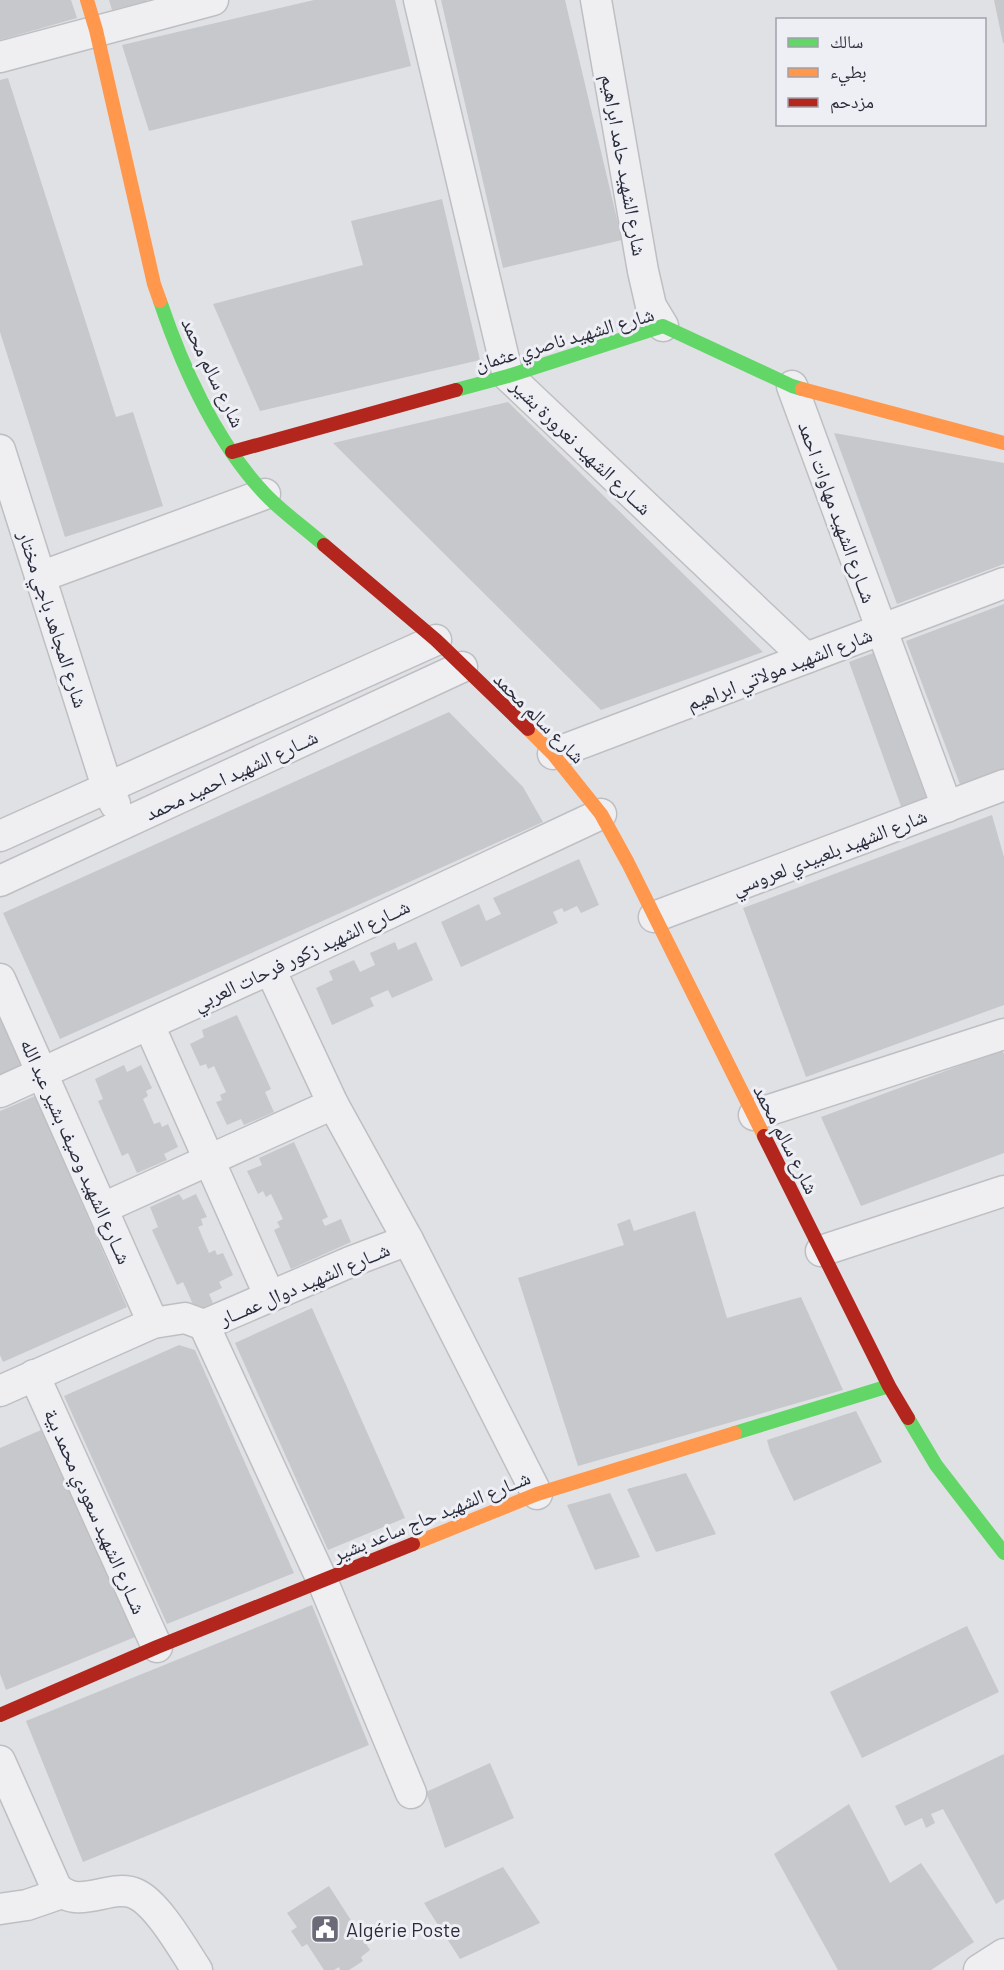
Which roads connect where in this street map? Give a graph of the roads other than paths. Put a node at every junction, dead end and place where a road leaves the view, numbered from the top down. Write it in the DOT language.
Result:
graph roads {
  1 [pos="87,0"];
  2 [pos="213,0"];
  3 [pos="420,0"];
  4 [pos="596,0"];
  5 [pos="96,30"];
  6 [pos="0,57"];
  7 [pos="663,326"];
  8 [pos="508,376"];
  9 [pos="792,386"];
  10 [pos="1004,443"];
  11 [pos="0,450"];
  12 [pos="232,452"];
  13 [pos="265,494"];
  14 [pos="10,516"];
  15 [pos="40,577"];
  16 [pos="1004,583"];
  17 [pos="882,629"];
  18 [pos="436,640"];
  19 [pos="806,658"];
  20 [pos="462,667"];
  21 [pos="554,754"];
  22 [pos="1004,785"];
  23 [pos="107,787"];
  24 [pos="947,807"];
  25 [pos="601,814"];
  26 [pos="123,824"];
  27 [pos="0,836"];
  28 [pos="0,881"];
  29 [pos="654,917"];
  30 [pos="270,969"];
  31 [pos="0,979"];
  32 [pos="149,1025"];
  33 [pos="1004,1034"];
  34 [pos="43,1073"];
  35 [pos="0,1092"];
  36 [pos="333,1104"];
  37 [pos="754,1115"];
  38 [pos="209,1161"];
  39 [pos="1004,1191"];
  40 [pos="103,1209"];
  41 [pos="408,1240"];
  42 [pos="822,1251"];
  43 [pos="270,1297"];
  44 [pos="153,1323"];
  45 [pos="204,1324"];
  46 [pos="34,1375"];
  47 [pos="889,1386"];
  48 [pos="0,1391"];
  49 [pos="537,1494"];
  50 [pos="1004,1553"];
  51 [pos="322,1580"];
  52 [pos="157,1647"];
  53 [pos="0,1715"];
  54 [pos="0,1763"];
  55 [pos="411,1793"];
  56 [pos="62,1893"];
  57 [pos="0,1909"];
  58 [pos="1004,1954"];
  59 [pos="197,1970"];
  60 [pos="979,1970"];
  1 -- 5 [label="street, شارع سالم محمد"];
  2 -- 5 [label="street"];
  3 -- 8 [label="street, شــارع الشهيد نعرورة بشير"];
  4 -- 7 [label="street, شارع الشهيد حامد ابراهيم"];
  5 -- 6 [label="street"];
  5 -- 12 [label="street, شارع سالم محمد"];
  7 -- 8 [label="street, شارع الشهيد ناصري عثمان"];
  7 -- 9 [label="street, شارع الشهيد ناصري عثمان"];
  8 -- 12 [label="street, شارع الشهيد ناصري عثمان"];
  8 -- 19 [label="street, شــارع الشهيد نعرورة بشير"];
  9 -- 10 [label="street, شارع الشهيد ناصري عثمان"];
  9 -- 17 [label="street, شــارع الشهيد مهاوات احمد"];
  11 -- 14 [label="street, شارع المجاهد باجي مختار"];
  12 -- 13 [label="street, شارع سالم محمد"];
  13 -- 15 [label="street"];
  13 -- 18 [label="street, شارع سالم محمد"];
  14 -- 15 [label="street, شارع المجاهد باجي مختار"];
  15 -- 23 [label="street, شارع المجاهد باجي مختار"];
  16 -- 17 [label="street, شارع الشهيد مولاتي ابراهيم"];
  17 -- 19 [label="street, شارع الشهيد مولاتي ابراهيم"];
  17 -- 24 [label="street, شــارع الشهيد مهاوات احمد"];
  18 -- 20 [label="street, شارع سالم محمد"];
  18 -- 23 [label="street, شــارع الشهيد احميد محمد"];
  19 -- 21 [label="street, شارع الشهيد مولاتي ابراهيم"];
  20 -- 21 [label="street, شارع سالم محمد"];
  20 -- 26 [label="street, شــارع الشهيد احميد محمد"];
  21 -- 25 [label="street, شارع سالم محمد"];
  22 -- 24 [label="street, شارع الشهيد بلعبيدي لعروسي"];
  23 -- 26 [label="street, شارع المجاهد باجي مختار"];
  23 -- 27 [label="street, شــارع الشهيد احميد محمد"];
  24 -- 29 [label="street, شارع الشهيد بلعبيدي لعروسي"];
  25 -- 29 [label="street, شارع سالم محمد"];
  25 -- 30 [label="street, شــارع الشهيد زكور فرحات العربي"];
  26 -- 28 [label="street, شــارع الشهيد احميد محمد"];
  29 -- 37 [label="street, شارع سالم محمد"];
  30 -- 32 [label="street, شــارع الشهيد زكور فرحات العربي"];
  30 -- 36 [label="street"];
  31 -- 34 [label="street, شــارع الشهيد وصيف بشير عبد الله"];
  32 -- 34 [label="street, شــارع الشهيد زكور فرحات العربي"];
  32 -- 38 [label="street"];
  33 -- 37 [label="street"];
  34 -- 35 [label="street, شــارع الشهيد زكور فرحات العربي"];
  34 -- 40 [label="street, شــارع الشهيد وصيف بشير عبد الله"];
  36 -- 38 [label="street"];
  36 -- 41 [label="street"];
  37 -- 42 [label="street, شارع سالم محمد"];
  38 -- 40 [label="street"];
  38 -- 43 [label="street"];
  39 -- 42 [label="street"];
  40 -- 44 [label="street, شــارع الشهيد وصيف بشير عبد الله"];
  41 -- 43 [label="street, شــارع الشهيد دوال عمـــار"];
  41 -- 49 [label="street"];
  42 -- 47 [label="street, شارع سالم محمد"];
  43 -- 45 [label="street, شــارع الشهيد دوال عمـــار"];
  44 -- 45 [label="street, شــارع الشهيد دوال عمـــار"];
  44 -- 46 [label="street, شــارع الشهيد دوال عمـــار"];
  45 -- 51 [label="street"];
  46 -- 48 [label="street, شــارع الشهيد دوال عمـــار"];
  46 -- 52 [label="street, شــارع الشهيد سعودي محمد بية"];
  47 -- 49 [label="street, شــارع الشهيد حاج ساعد بشير"];
  47 -- 50 [label="street, شارع سالم محمد"];
  49 -- 51 [label="street, شــارع الشهيد حاج ساعد بشير"];
  51 -- 52 [label="street, شــارع الشهيد حاج ساعد بشير"];
  51 -- 55 [label="street"];
  52 -- 53 [label="street, شــارع الشهيد حاج ساعد بشير"];
  54 -- 56 [label="street"];
  56 -- 57 [label="street"];
  56 -- 59 [label="street"];
  58 -- 60 [label="street"];
}
